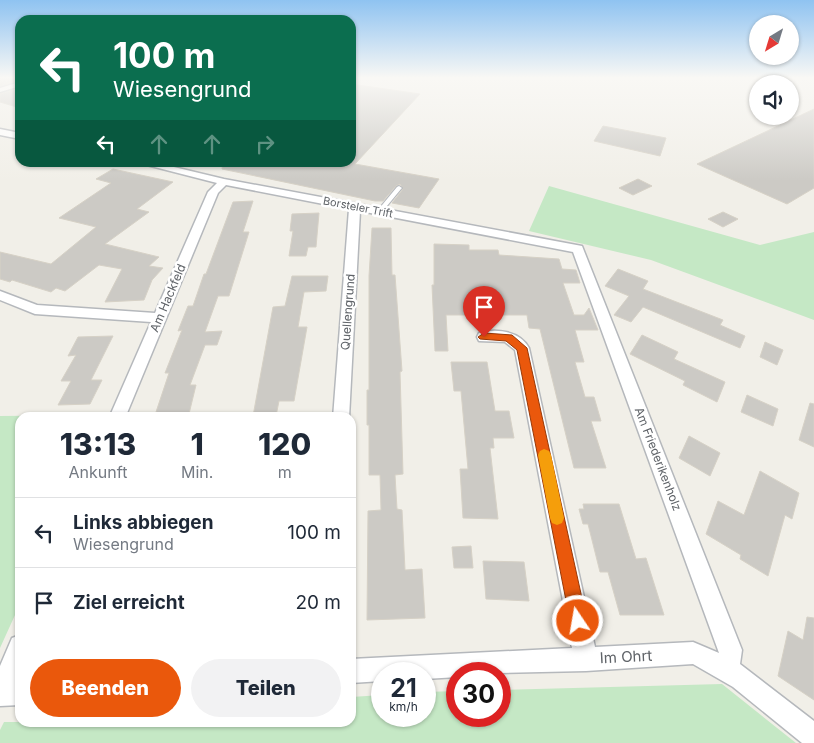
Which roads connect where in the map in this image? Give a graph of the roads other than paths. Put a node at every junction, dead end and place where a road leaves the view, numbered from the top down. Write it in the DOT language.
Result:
graph roads {
  1 [pos="0,132"];
  2 [pos="15,135"];
  3 [pos="160,167"];
  4 [pos="224,182"];
  5 [pos="399,188"];
  6 [pos="355,206"];
  7 [pos="380,211"];
  8 [pos="578,249"];
  9 [pos="0,295"];
  10 [pos="159,318"];
  11 [pos="484,337"];
  12 [pos="120,412"];
  13 [pos="340,412"];
  14 [pos="15,658"];
  15 [pos="586,660"];
  16 [pos="728,670"];
  17 [pos="356,671"];
  18 [pos="15,693"];
  19 [pos="0,694"];
  20 [pos="814,737"];
  1 -- 2 [label="street"];
  3 -- 4 [label="street, Borsteler Trift"];
  4 -- 6 [label="street, Borsteler Trift"];
  4 -- 10 [label="street, Am Hackfeld"];
  5 -- 7 [label="lane"];
  6 -- 7 [label="street, Borsteler Trift"];
  6 -- 13 [label="street, Quellengrund"];
  7 -- 8 [label="street, Borsteler Trift"];
  8 -- 16 [label="street, Am Friederikenholz"];
  9 -- 10 [label="street"];
  10 -- 12 [label="street, Am Hackfeld"];
  11 -- 15 [label="street"];
  14 -- 19 [label="street"];
  15 -- 16 [label="street, Im Ohrt"];
  15 -- 17 [label="street, Im Ohrt"];
  16 -- 20 [label="street, Im Ohrt"];
  18 -- 19 [label="street"];
}
